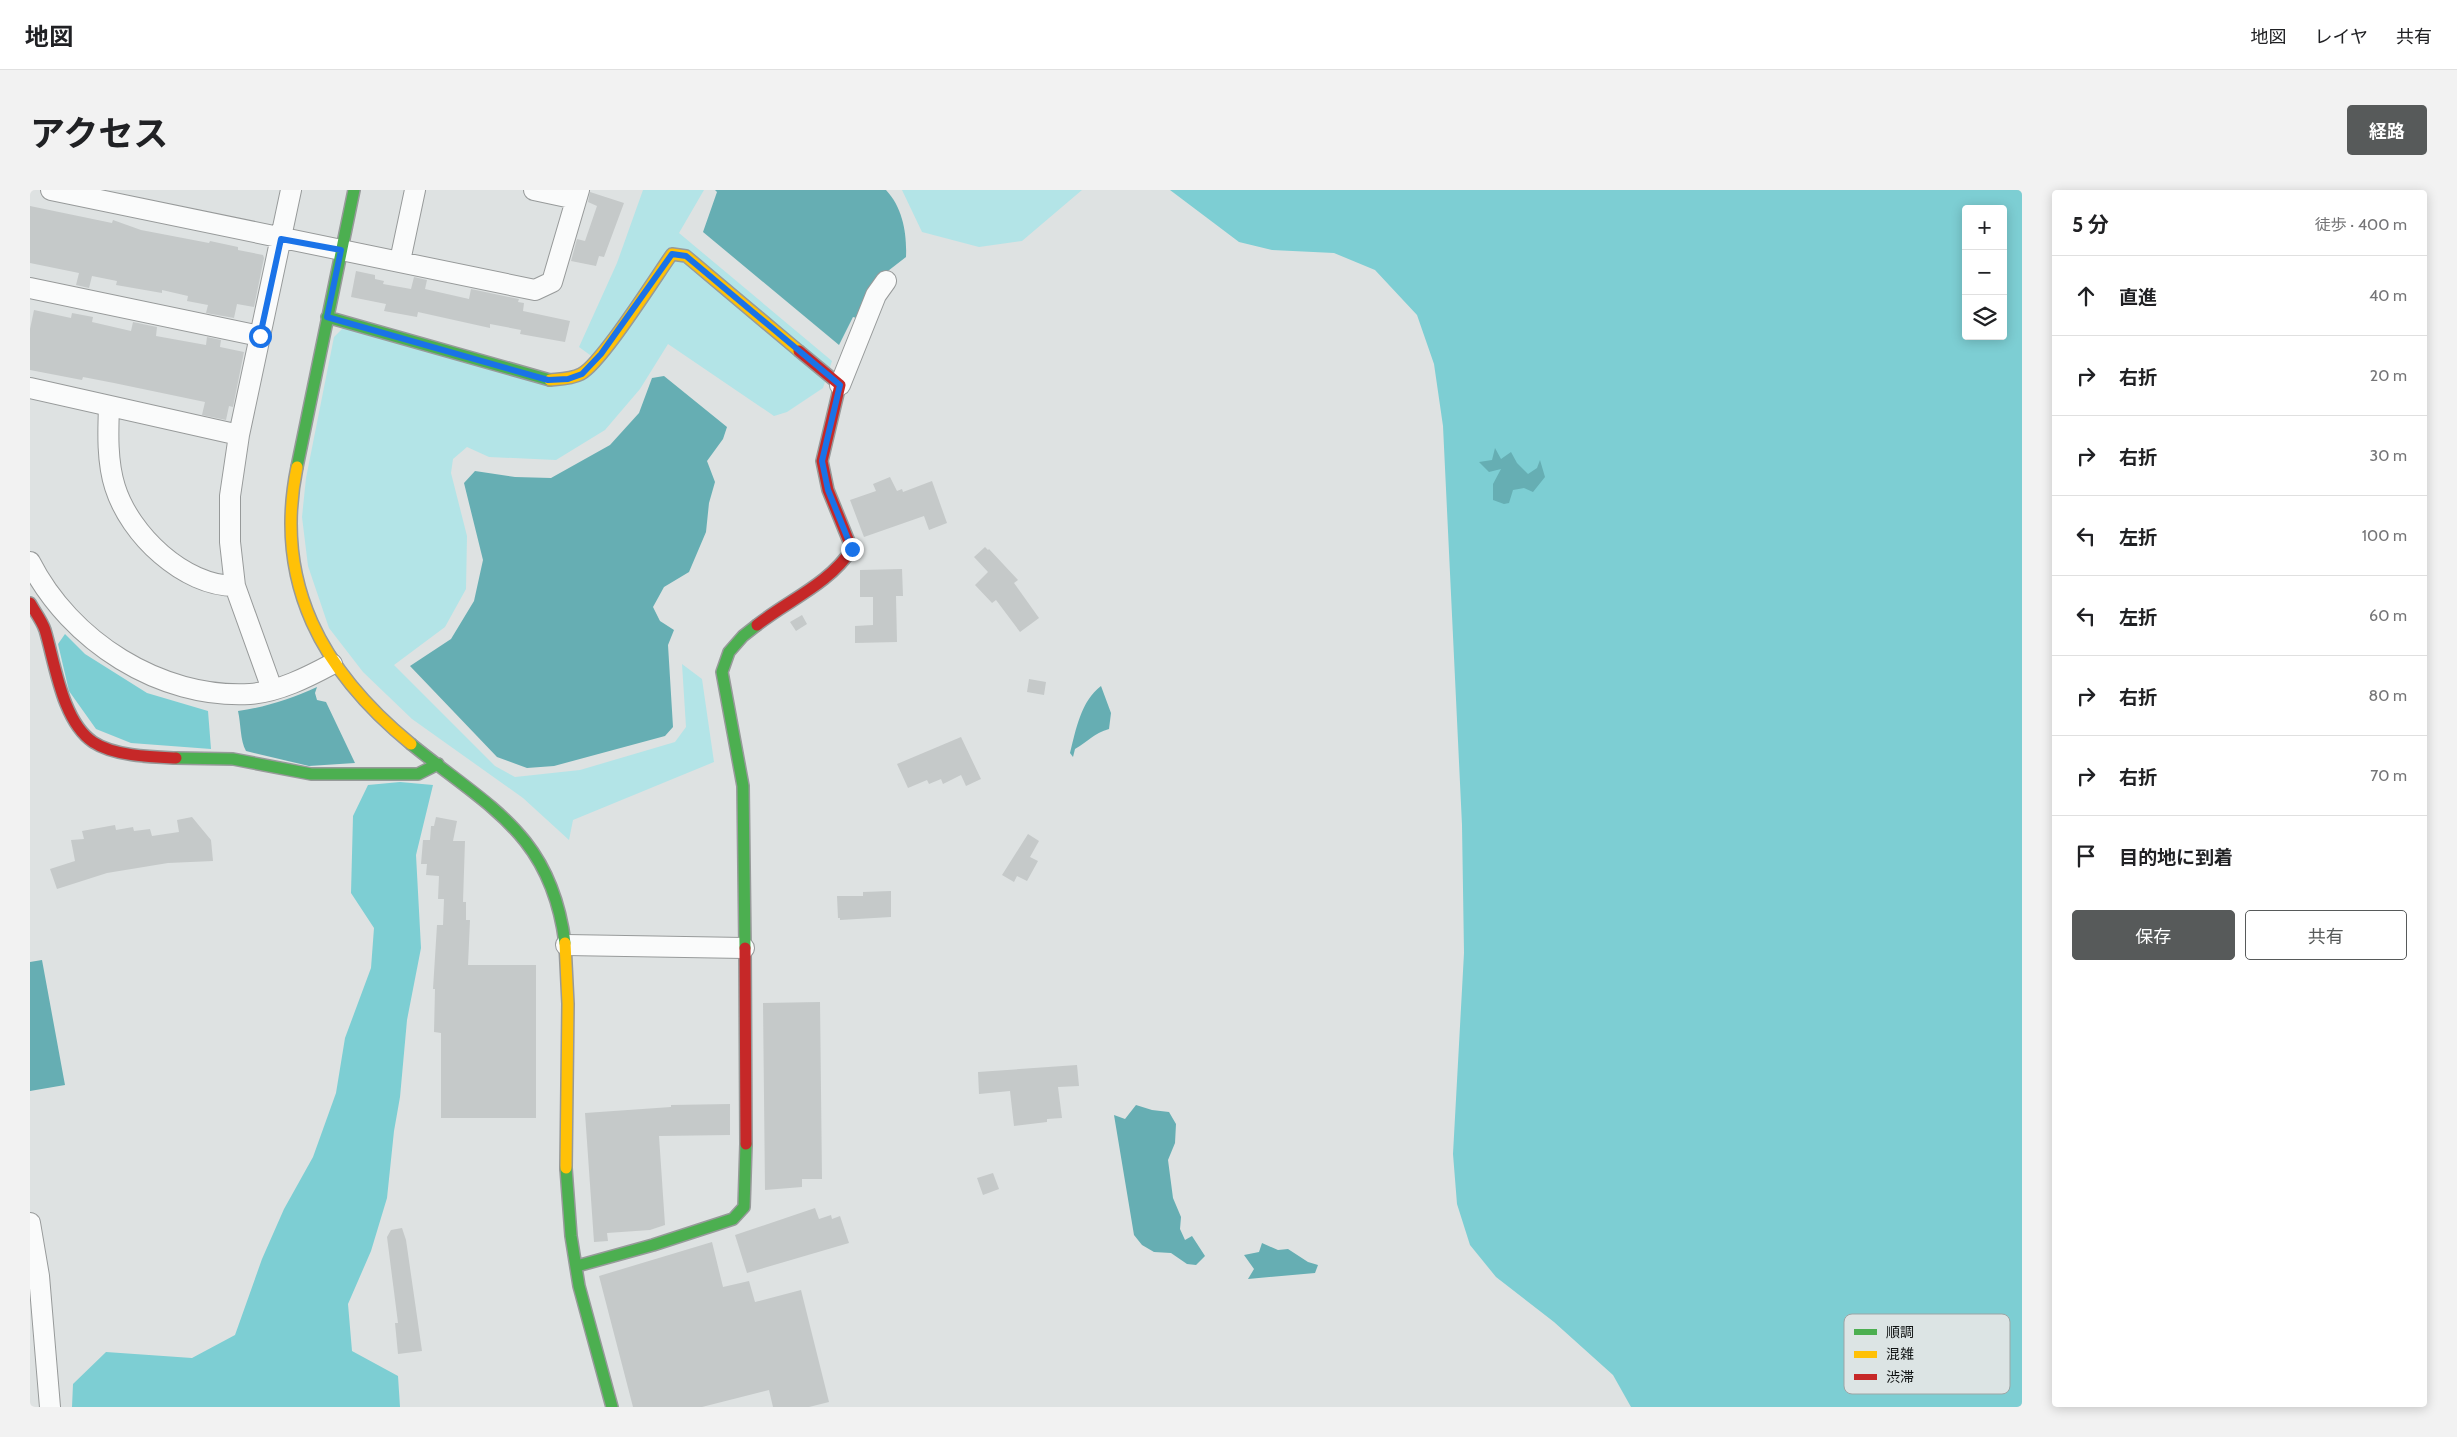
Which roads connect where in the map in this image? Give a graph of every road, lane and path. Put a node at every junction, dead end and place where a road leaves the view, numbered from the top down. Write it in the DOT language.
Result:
graph roads {
  1 [pos="51,190"];
  2 [pos="291,190"];
  3 [pos="354,190"];
  4 [pos="415,190"];
  5 [pos="534,190"];
  6 [pos="578,195"];
  7 [pos="281,239"];
  8 [pos="341,250"];
  9 [pos="400,261"];
  10 [pos="886,281"];
  11 [pos="30,288"];
  12 [pos="327,317"];
  13 [pos="260,336"];
  14 [pos="840,385"];
  15 [pos="30,388"];
  16 [pos="109,406"];
  17 [pos="239,436"];
  18 [pos="30,562"];
  19 [pos="235,586"];
  20 [pos="30,603"];
  21 [pos="332,664"];
  22 [pos="272,689"];
  23 [pos="438,764"];
  24 [pos="566,945"];
  25 [pos="744,948"];
  26 [pos="30,1223"];
  27 [pos="577,1266"];
  28 [pos="50,1407"];
  29 [pos="612,1407"];
  1 -- 7 [label="street"];
  2 -- 7 [label="street"];
  3 -- 8 [label="street"];
  4 -- 9 [label="street"];
  5 -- 6 [label="street"];
  6 -- 9 [label="street"];
  7 -- 8 [label="street"];
  7 -- 13 [label="street"];
  8 -- 9 [label="street"];
  8 -- 12 [label="street"];
  10 -- 14 [label="street"];
  11 -- 13 [label="street"];
  12 -- 14 [label="street"];
  12 -- 21 [label="street"];
  13 -- 17 [label="street"];
  14 -- 25 [label="street"];
  15 -- 16 [label="street"];
  16 -- 17 [label="street"];
  16 -- 19 [label="street"];
  17 -- 19 [label="street"];
  18 -- 22 [label="street"];
  19 -- 22 [label="street"];
  20 -- 23 [label="street"];
  21 -- 22 [label="street"];
  21 -- 23 [label="street"];
  23 -- 24 [label="street"];
  24 -- 25 [label="street"];
  24 -- 27 [label="street"];
  25 -- 27 [label="street"];
  26 -- 28 [label="street"];
  27 -- 29 [label="street"];
}
